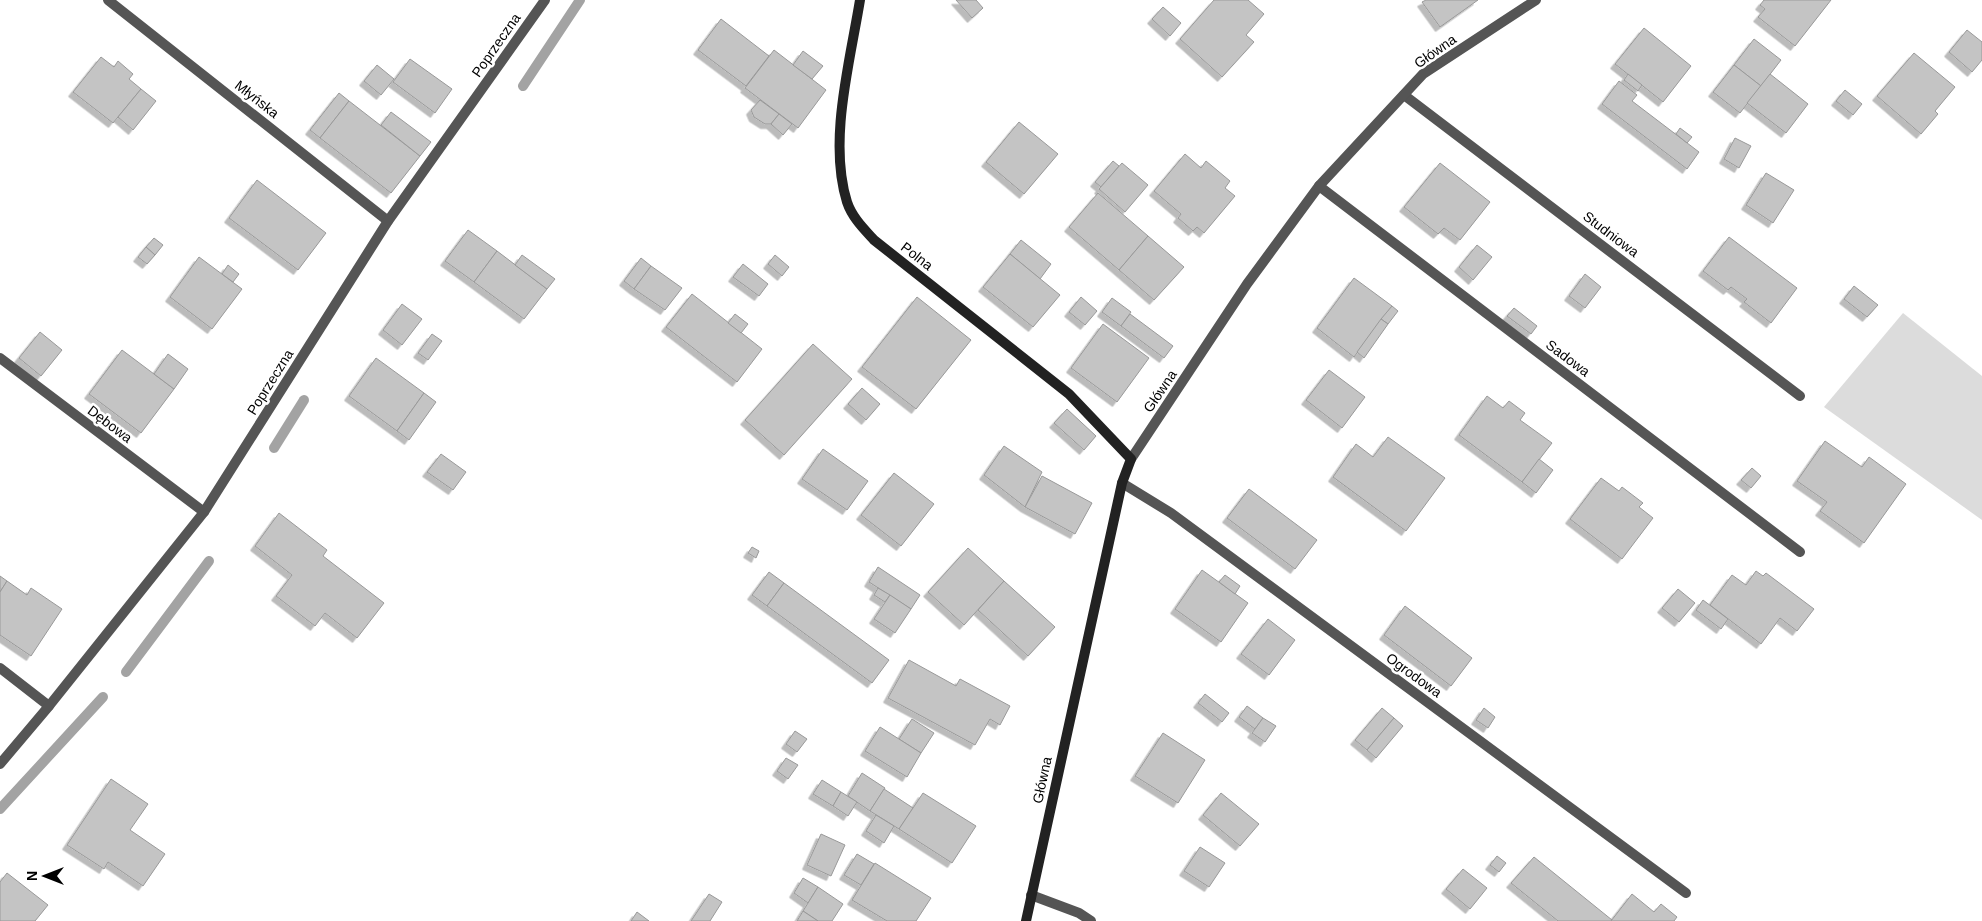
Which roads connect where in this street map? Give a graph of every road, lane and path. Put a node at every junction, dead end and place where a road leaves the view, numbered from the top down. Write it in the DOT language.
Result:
graph roads {
  1 [pos="108,0"];
  2 [pos="545,0"];
  3 [pos="860,0"];
  4 [pos="1536,0"];
  5 [pos="1404,94"];
  6 [pos="1319,186"];
  7 [pos="388,220"];
  8 [pos="0,358"];
  9 [pos="1800,396"];
  10 [pos="1131,460"];
  11 [pos="1122,483"];
  12 [pos="204,512"];
  13 [pos="1800,552"];
  14 [pos="0,668"];
  15 [pos="49,706"];
  16 [pos="0,764"];
  17 [pos="1686,893"];
  18 [pos="1031,895"];
  19 [pos="1026,921"];
  20 [pos="1091,921"];
  1 -- 7 [label="street, Młyńska"];
  2 -- 7 [label="street, Poprzeczna"];
  3 -- 10 [label="street, Polna"];
  4 -- 5 [label="street, Główna"];
  5 -- 6 [label="street, Główna"];
  5 -- 9 [label="street, Studniowa"];
  6 -- 10 [label="street, Główna"];
  6 -- 13 [label="street, Sadowa"];
  7 -- 12 [label="street, Poprzeczna"];
  8 -- 12 [label="street, Dębowa"];
  10 -- 11 [label="street, Główna"];
  11 -- 17 [label="street, Ogrodowa"];
  11 -- 18 [label="street, Główna"];
  12 -- 15 [label="street, Poprzeczna"];
  14 -- 15 [label="street"];
  15 -- 16 [label="street, Poprzeczna"];
  18 -- 19 [label="street, Główna"];
  18 -- 20 [label="street"];
}
